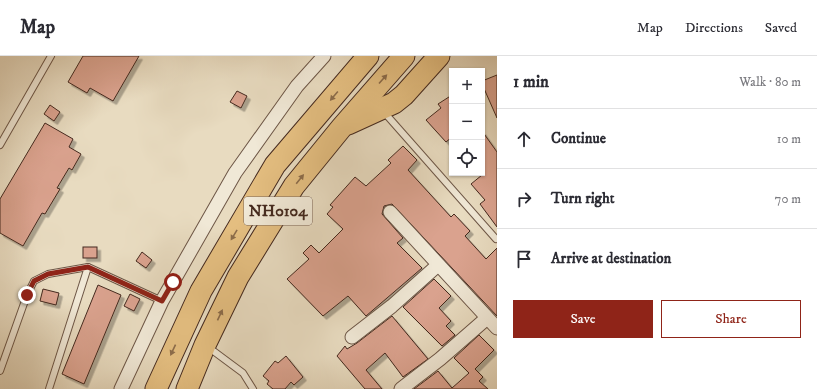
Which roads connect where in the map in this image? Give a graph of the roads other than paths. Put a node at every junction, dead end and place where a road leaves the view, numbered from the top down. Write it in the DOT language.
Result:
graph roads {
  1 [pos="51,56"];
  2 [pos="324,56"];
  3 [pos="368,56"];
  4 [pos="404,56"];
  5 [pos="439,56"];
  6 [pos="381,109"];
  7 [pos="342,127"];
  8 [pos="0,145"];
  9 [pos="390,212"];
  10 [pos="496,239"];
  11 [pos="438,265"];
  12 [pos="88,267"];
  13 [pos="162,301"];
  14 [pos="487,318"];
  15 [pos="497,328"];
  16 [pos="352,336"];
  17 [pos="206,345"];
  18 [pos="0,371"];
  19 [pos="49,389"];
  20 [pos="122,389"];
  21 [pos="156,389"];
  22 [pos="187,389"];
  23 [pos="253,389"];
  24 [pos="401,389"];
  1 -- 8 [label="lane"];
  2 -- 13 [label="street"];
  3 -- 21 [label="highway, NH0104, one-way"];
  7 -- 4 [label="highway, NH0104, one-way"];
  5 -- 6 [label="highway"];
  6 -- 7 [label="highway"];
  6 -- 10 [label="lane"];
  17 -- 7 [label="highway, NH0104, one-way"];
  9 -- 11 [label="street"];
  11 -- 14 [label="street"];
  11 -- 16 [label="street"];
  12 -- 13 [label="lane"];
  12 -- 18 [label="lane"];
  12 -- 19 [label="lane"];
  13 -- 20 [label="street"];
  14 -- 15 [label="street"];
  14 -- 24 [label="street"];
  17 -- 22 [label="highway, NH0104"];
  17 -- 23 [label="lane"];
}
